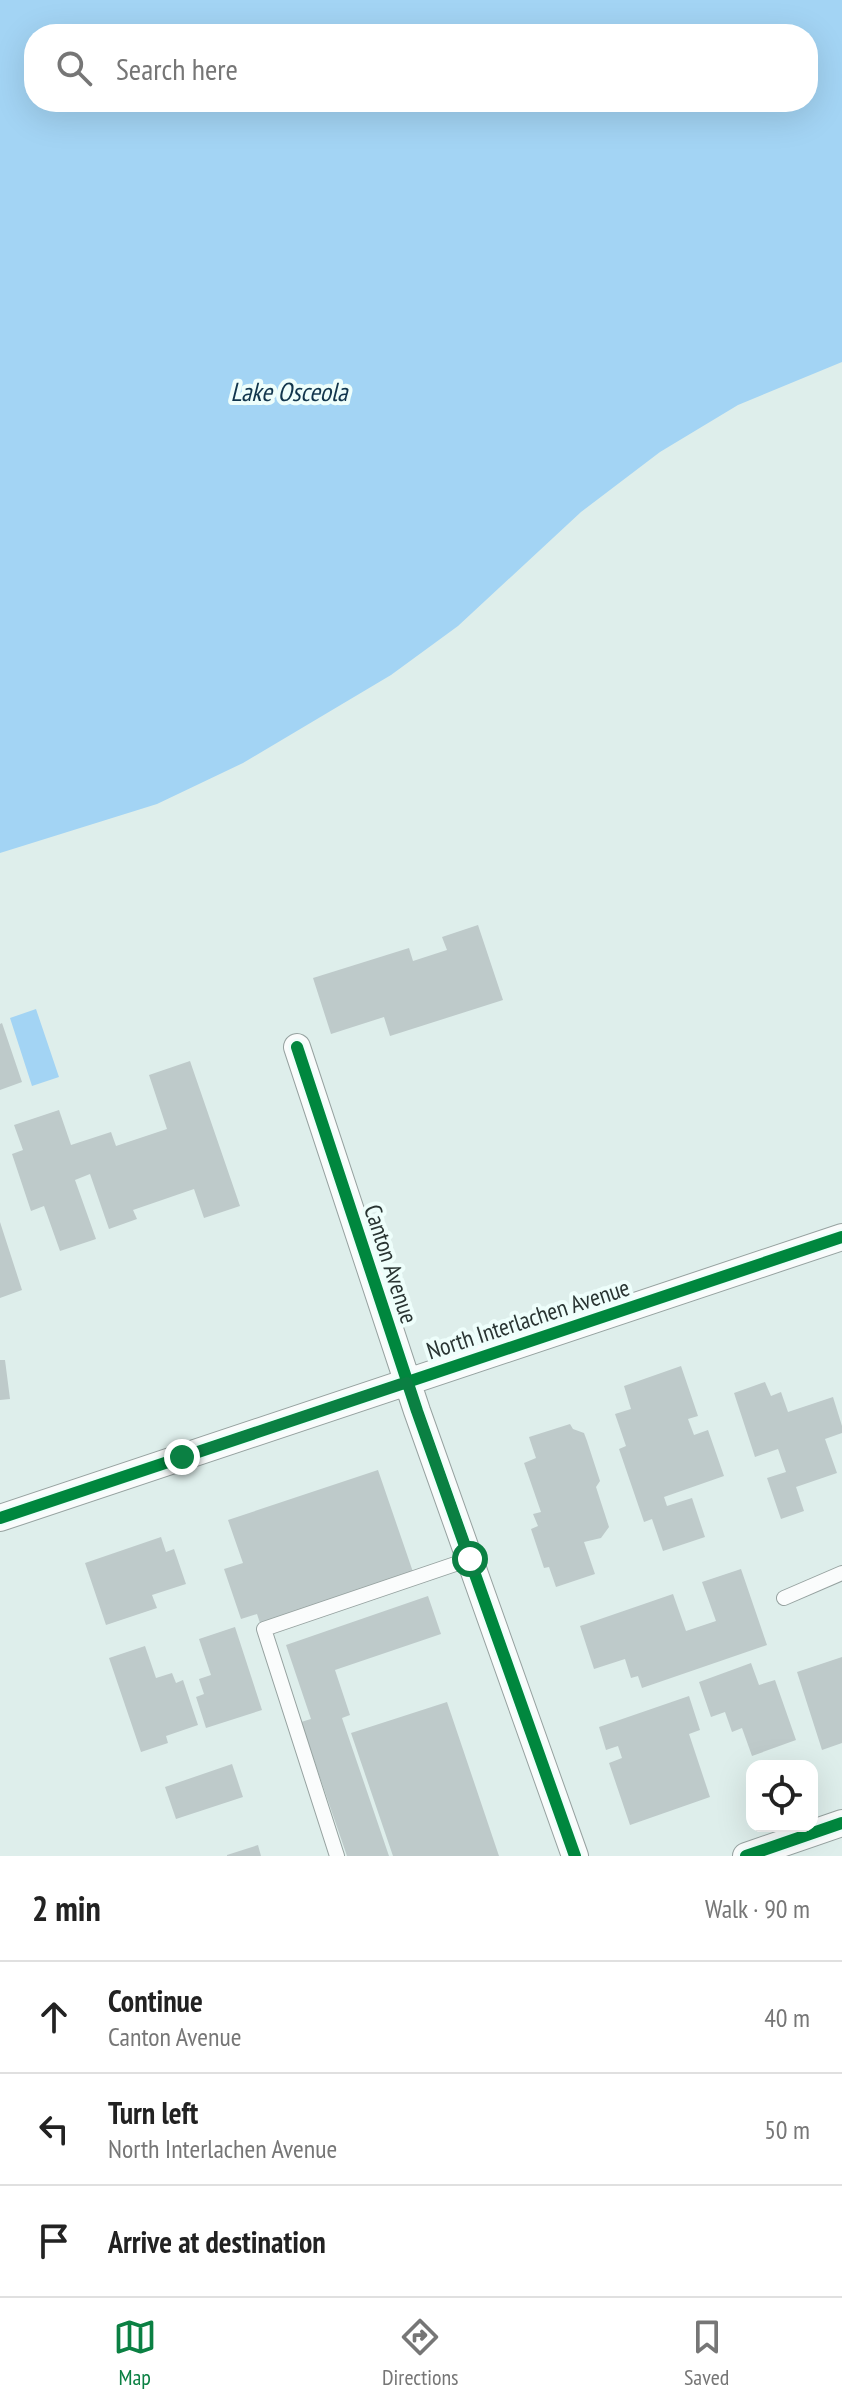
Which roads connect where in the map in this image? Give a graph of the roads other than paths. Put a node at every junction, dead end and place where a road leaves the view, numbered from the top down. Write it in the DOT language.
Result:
graph roads {
  1 [pos="297,1047"];
  2 [pos="842,1237"];
  3 [pos="407,1382"];
  4 [pos="0,1518"];
  5 [pos="470,1559"];
  6 [pos="842,1573"];
  7 [pos="784,1598"];
  8 [pos="842,1823"];
  9 [pos="337,1856"];
  10 [pos="575,1856"];
  11 [pos="746,1856"];
  1 -- 3 [label="street, Canton Avenue"];
  2 -- 3 [label="street, North Interlachen Avenue"];
  3 -- 4 [label="street, North Interlachen Avenue"];
  3 -- 5 [label="street, Canton Avenue"];
  5 -- 9 [label="lane"];
  5 -- 10 [label="street, Canton Avenue"];
  6 -- 7 [label="lane"];
  8 -- 11 [label="street"];
}
